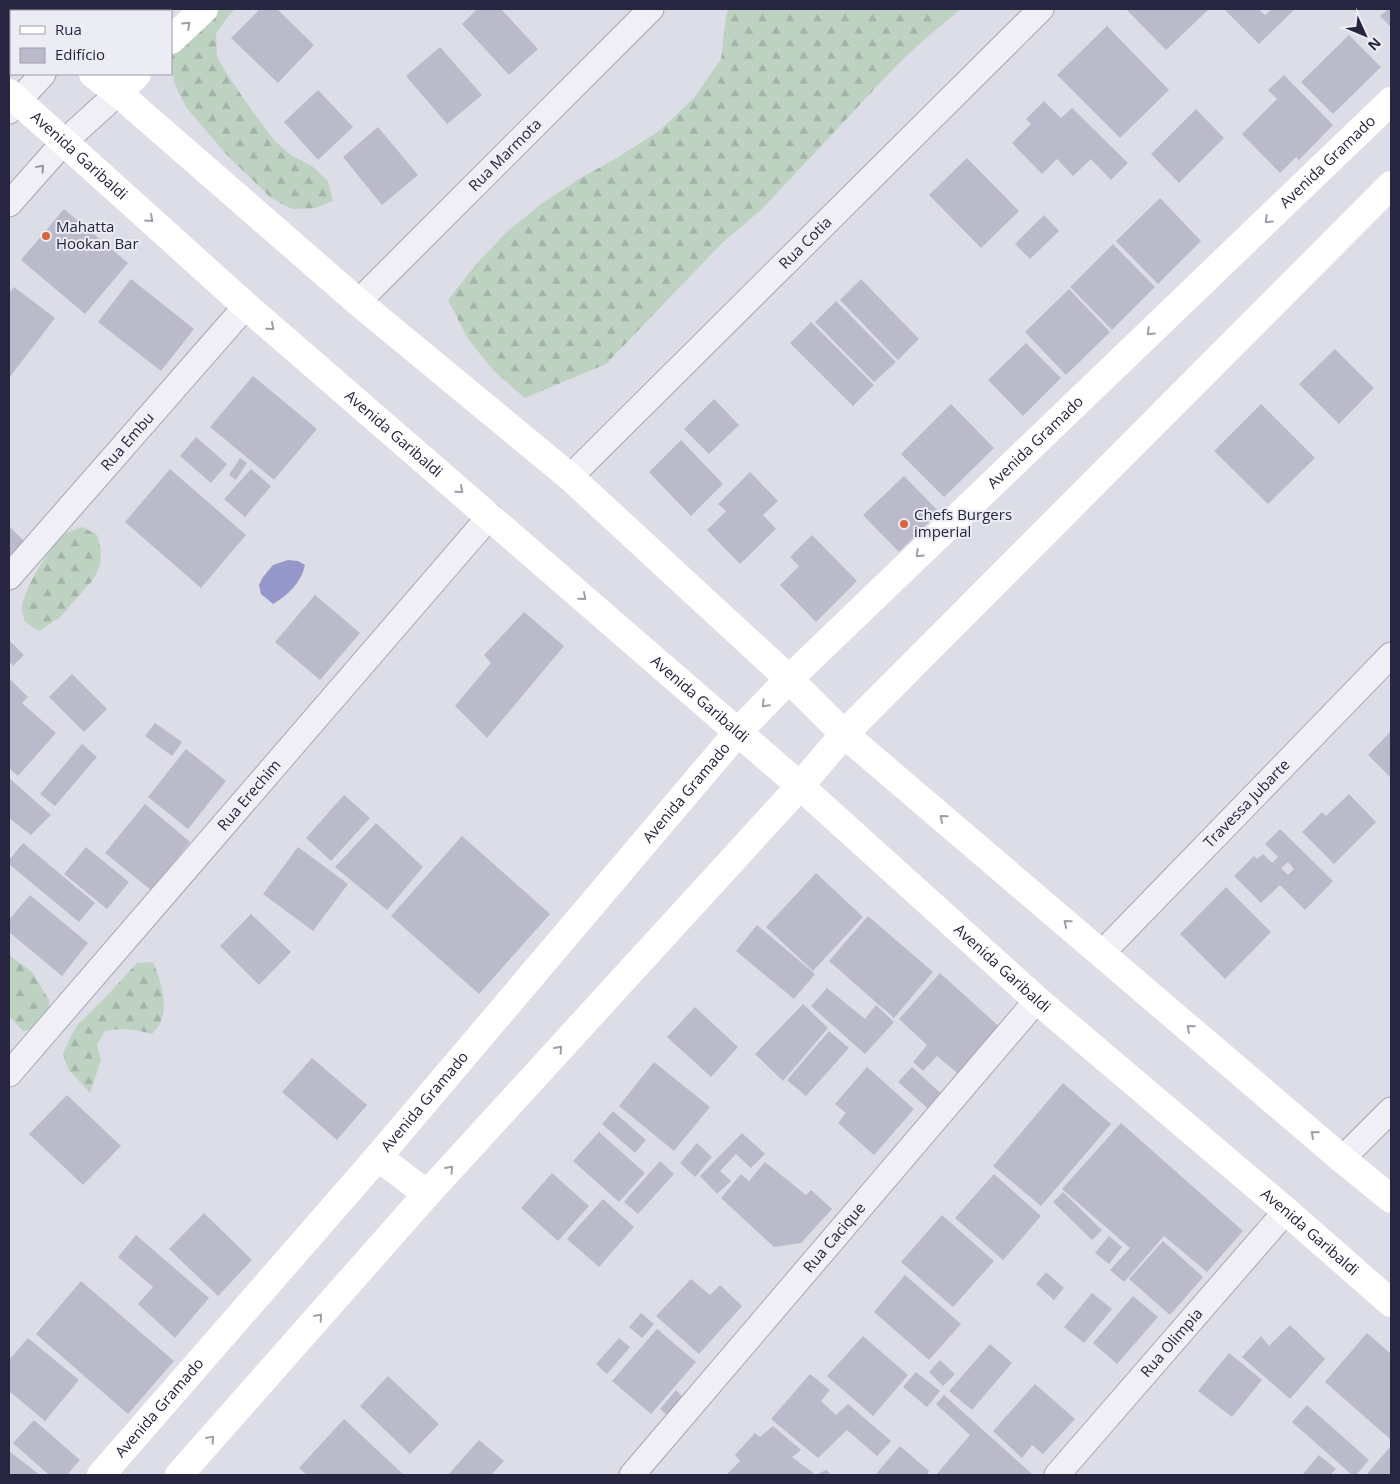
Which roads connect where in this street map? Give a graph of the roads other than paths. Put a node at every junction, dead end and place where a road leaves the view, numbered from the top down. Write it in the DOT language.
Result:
graph roads {
  1 [pos="204,9"];
  2 [pos="651,9"];
  3 [pos="1041,9"];
  4 [pos="172,39"];
  5 [pos="42,75"];
  6 [pos="94,75"];
  7 [pos="136,75"];
  8 [pos="118,92"];
  9 [pos="1391,101"];
  10 [pos="12,102"];
  11 [pos="64,142"];
  12 [pos="1390,190"];
  13 [pos="9,204"];
  14 [pos="358,302"];
  15 [pos="246,306"];
  16 [pos="570,477"];
  17 [pos="490,516"];
  18 [pos="9,577"];
  19 [pos="1391,655"];
  20 [pos="789,679"];
  21 [pos="738,732"];
  22 [pos="844,734"];
  23 [pos="800,786"];
  24 [pos="1102,953"];
  25 [pos="1037,1000"];
  26 [pos="9,1074"];
  27 [pos="1391,1110"];
  28 [pos="378,1157"];
  29 [pos="1342,1159"];
  30 [pos="427,1194"];
  31 [pos="1391,1199"];
  32 [pos="1286,1211"];
  33 [pos="1391,1302"];
  34 [pos="105,1474"];
  35 [pos="179,1475"];
  36 [pos="632,1475"];
  37 [pos="1057,1475"];
  4 -- 1 [label="street, one-way"];
  2 -- 14 [label="street, Rua Marmota"];
  3 -- 16 [label="street, Rua Cotia"];
  5 -- 10 [label="street"];
  6 -- 8 [label="street"];
  7 -- 8 [label="street"];
  8 -- 11 [label="street"];
  8 -- 14 [label="street"];
  9 -- 20 [label="street, Avenida Gramado, one-way"];
  10 -- 11 [label="street, Avenida Garibaldi"];
  13 -- 11 [label="street, one-way"];
  11 -- 15 [label="street, Avenida Garibaldi, one-way"];
  12 -- 22 [label="street"];
  14 -- 16 [label="street"];
  15 -- 17 [label="street, Avenida Garibaldi, one-way"];
  15 -- 18 [label="street, Rua Embu"];
  16 -- 20 [label="street"];
  17 -- 21 [label="street, Avenida Garibaldi, one-way"];
  17 -- 26 [label="street, Rua Erechim"];
  19 -- 24 [label="street, Travessa Jubarte"];
  20 -- 21 [label="street, Avenida Gramado, one-way"];
  20 -- 22 [label="street"];
  21 -- 23 [label="street, Avenida Garibaldi"];
  21 -- 28 [label="street, Avenida Gramado"];
  22 -- 23 [label="street"];
  24 -- 22 [label="street, one-way"];
  23 -- 25 [label="street, Avenida Garibaldi"];
  30 -- 23 [label="street, one-way"];
  29 -- 24 [label="street, one-way"];
  25 -- 32 [label="street, Avenida Garibaldi"];
  25 -- 36 [label="street, Rua Cacique"];
  27 -- 29 [label="street"];
  28 -- 30 [label="street"];
  28 -- 34 [label="street, Avenida Gramado"];
  29 -- 31 [label="street"];
  35 -- 30 [label="street, one-way"];
  32 -- 33 [label="street, Avenida Garibaldi"];
  32 -- 37 [label="street, Rua Olimpia"];
}
